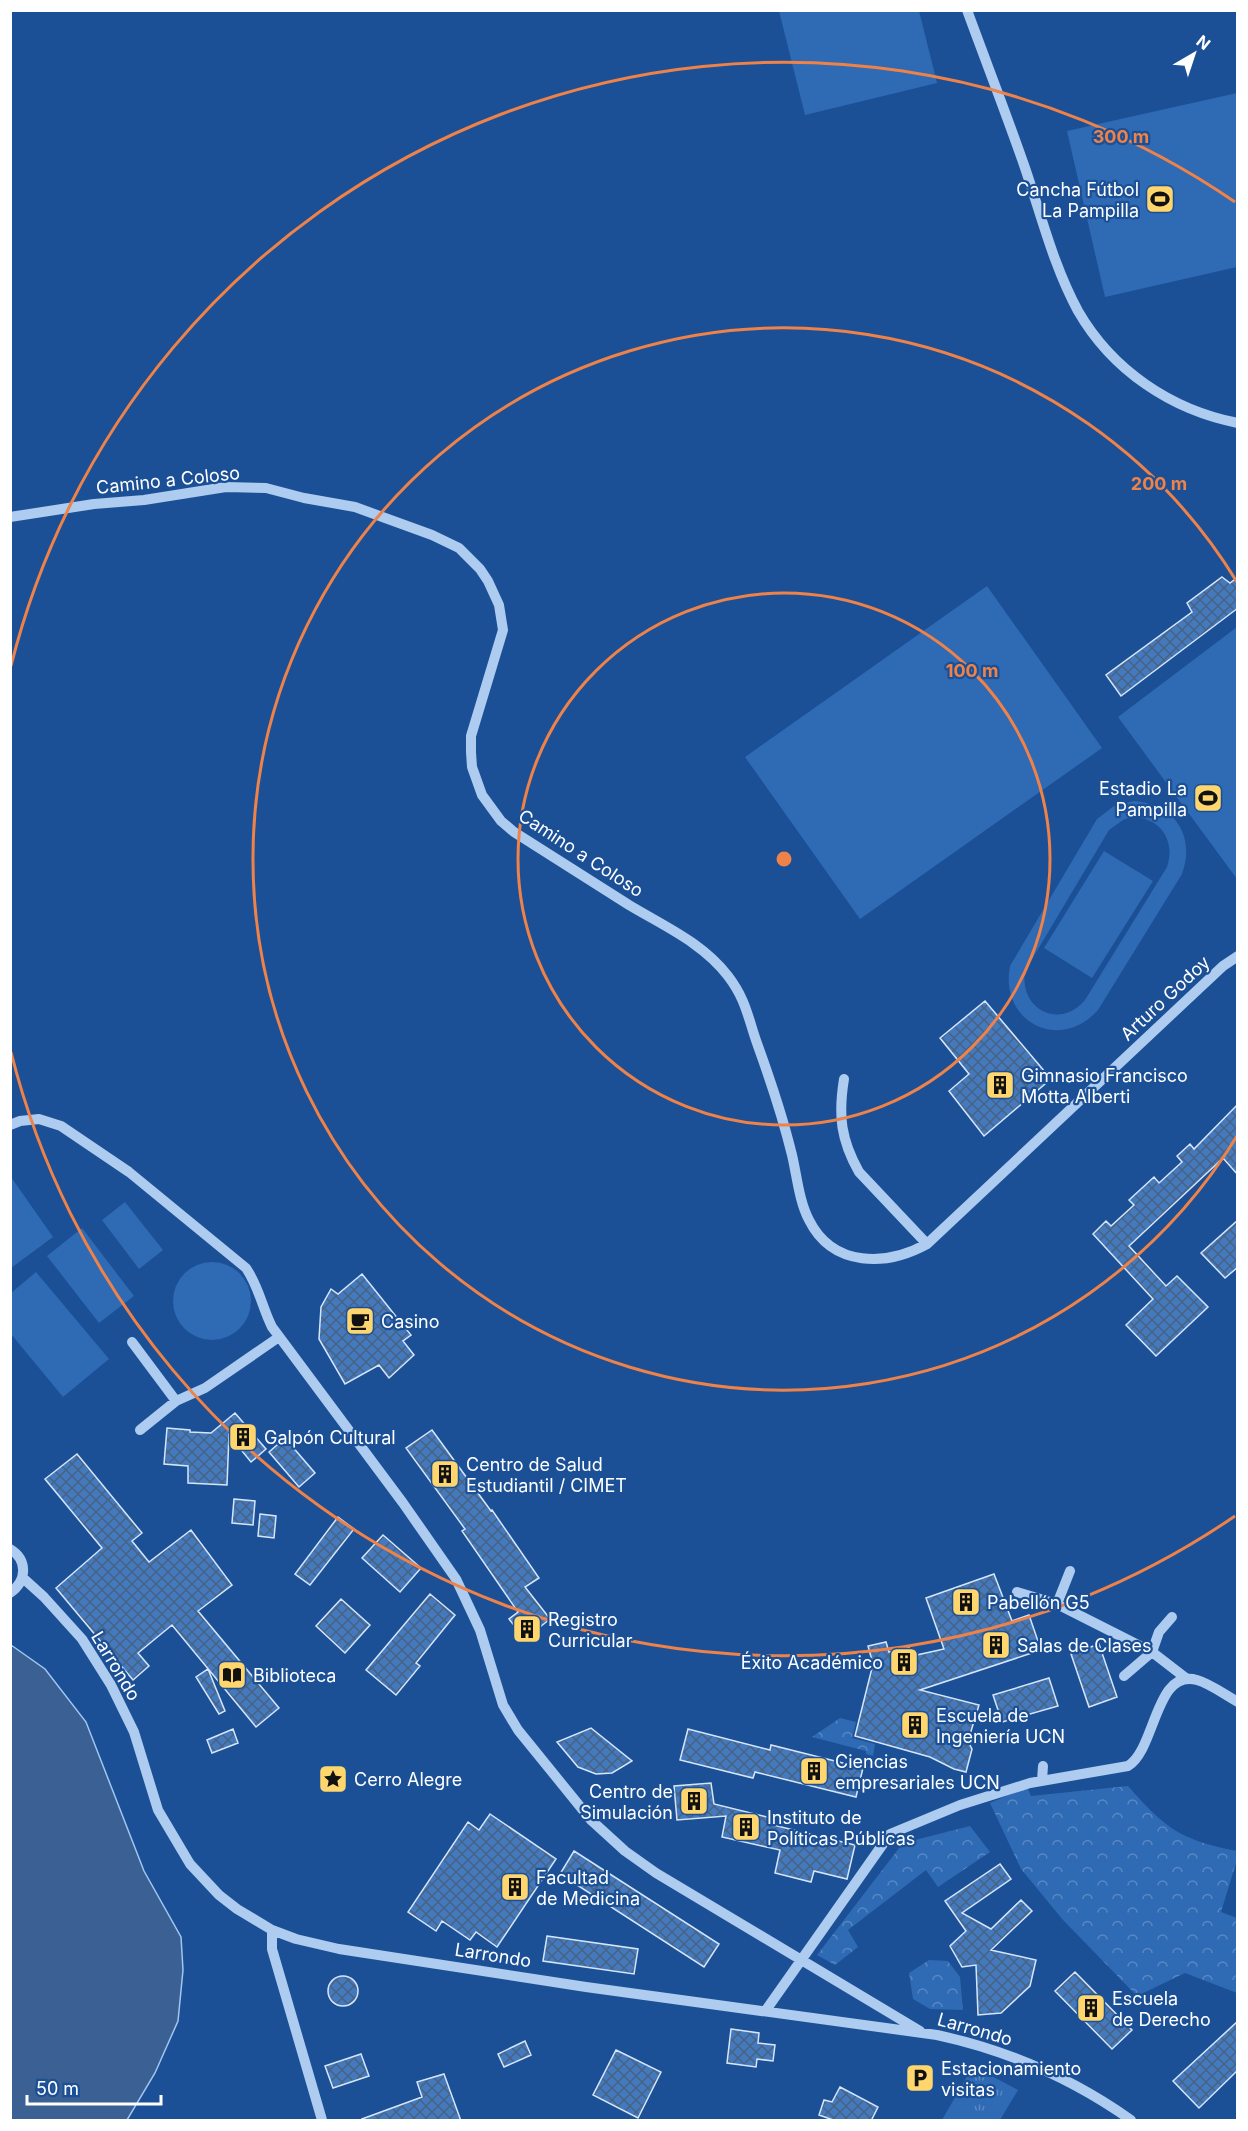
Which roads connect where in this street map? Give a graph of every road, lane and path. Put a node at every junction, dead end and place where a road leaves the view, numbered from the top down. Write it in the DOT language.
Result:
graph roads {
  1 [pos="967,10"];
  2 [pos="1238,423"];
  3 [pos="10,517"];
  4 [pos="1238,956"];
  5 [pos="844,1079"];
  6 [pos="10,1125"];
  7 [pos="984,1189"];
  8 [pos="927,1244"];
  9 [pos="279,1337"];
  10 [pos="132,1342"];
  11 [pos="176,1401"];
  12 [pos="140,1430"];
  13 [pos="10,1549"];
  14 [pos="1070,1571"];
  15 [pos="23,1578"];
  16 [pos="1017,1592"];
  17 [pos="10,1593"];
  18 [pos="1057,1604"];
  19 [pos="1172,1617"];
  20 [pos="1152,1652"];
  21 [pos="1124,1676"];
  22 [pos="1187,1679"];
  23 [pos="1238,1702"];
  24 [pos="1043,1766"];
  25 [pos="1042,1780"];
  26 [pos="272,1930"];
  27 [pos="802,1960"];
  28 [pos="766,2010"];
  29 [pos="920,2031"];
  30 [pos="322,2121"];
  31 [pos="1131,2121"];
  1 -- 2 [label="street"];
  3 -- 8 [label="street, Camino a Coloso"];
  4 -- 7 [label="street, Arturo Godoy"];
  5 -- 8 [label="street"];
  6 -- 9 [label="street"];
  7 -- 8 [label="street, Camino a Coloso"];
  9 -- 11 [label="street"];
  9 -- 27 [label="street"];
  10 -- 11 [label="street"];
  11 -- 12 [label="street"];
  13 -- 15 [label="street"];
  14 -- 18 [label="street"];
  15 -- 17 [label="street"];
  15 -- 26 [label="street, Larrondo"];
  16 -- 18 [label="street"];
  18 -- 20 [label="street"];
  19 -- 20 [label="street"];
  20 -- 21 [label="street"];
  20 -- 22 [label="street"];
  22 -- 23 [label="street"];
  22 -- 25 [label="street"];
  24 -- 25 [label="street"];
  25 -- 27 [label="street"];
  26 -- 28 [label="street, Larrondo"];
  26 -- 30 [label="street"];
  27 -- 28 [label="street"];
  27 -- 29 [label="street"];
  28 -- 29 [label="street, Larrondo"];
  29 -- 31 [label="street, Larrondo"];
}
